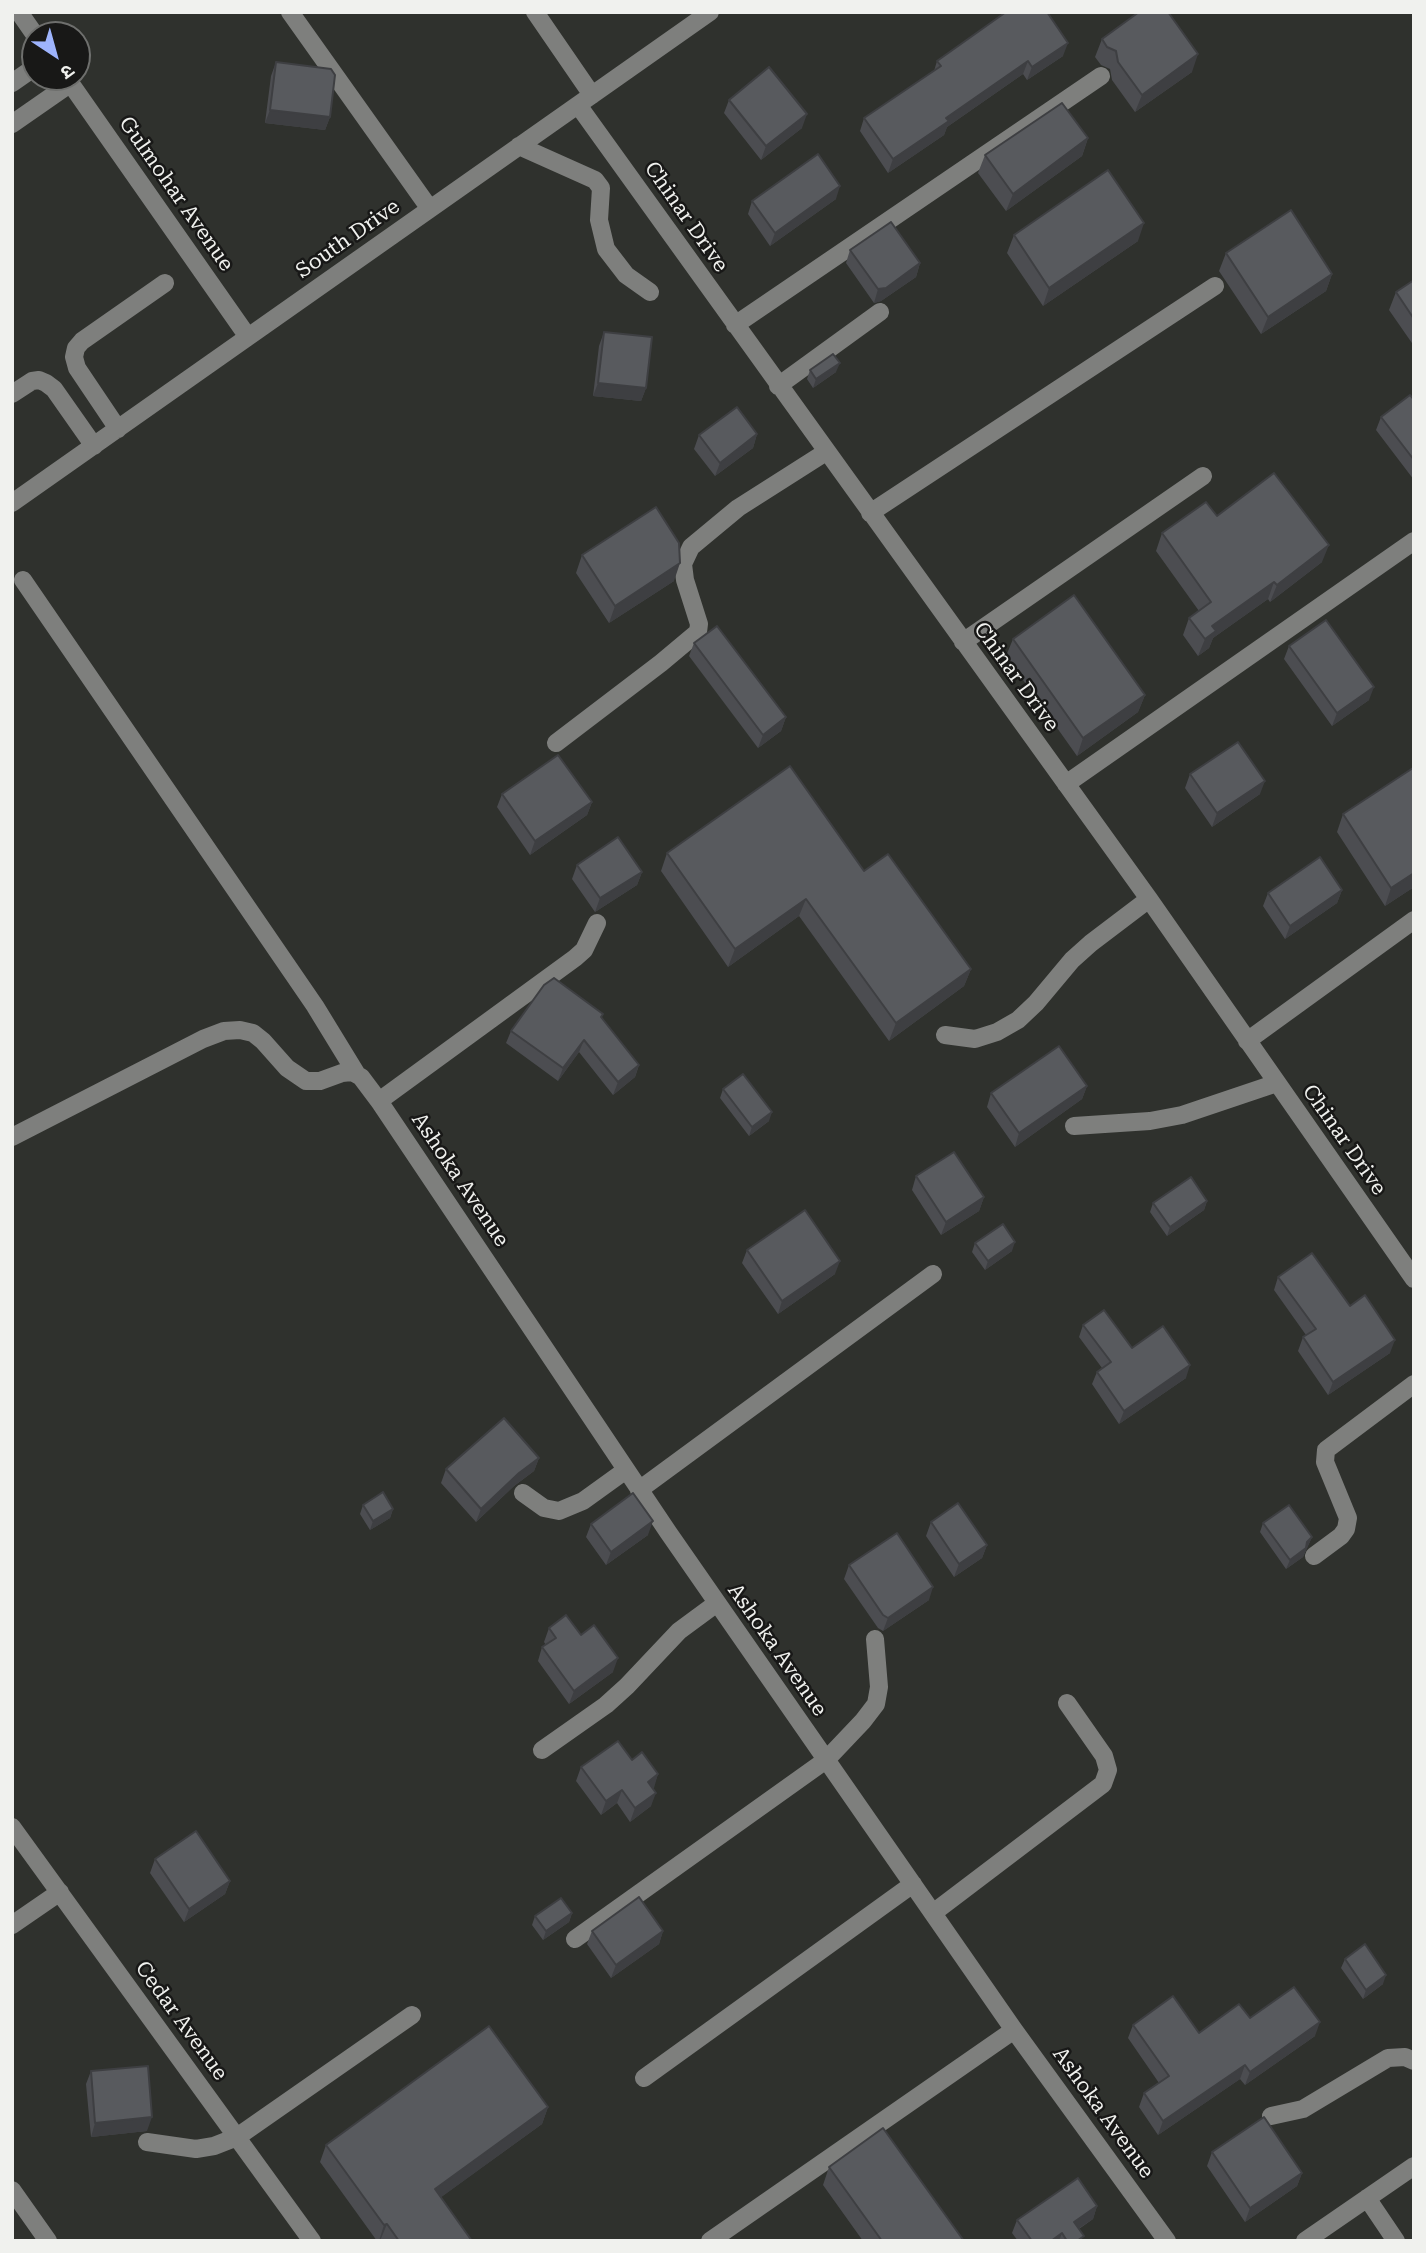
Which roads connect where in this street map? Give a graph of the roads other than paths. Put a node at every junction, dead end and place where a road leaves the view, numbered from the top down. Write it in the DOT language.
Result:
graph roads {
  1 [pos="290,12"];
  2 [pos="535,12"];
  3 [pos="710,12"];
  4 [pos="1101,76"];
  5 [pos="55,91"];
  6 [pos="77,91"];
  7 [pos="585,100"];
  8 [pos="12,124"];
  9 [pos="519,146"];
  10 [pos="430,209"];
  11 [pos="165,283"];
  12 [pos="1214,286"];
  13 [pos="650,292"];
  14 [pos="880,312"];
  15 [pos="735,325"];
  16 [pos="248,337"];
  17 [pos="778,386"];
  18 [pos="12,394"];
  19 [pos="118,429"];
  20 [pos="94,446"];
  21 [pos="826,452"];
  22 [pos="1203,476"];
  23 [pos="12,503"];
  24 [pos="870,513"];
  25 [pos="1414,541"];
  26 [pos="23,580"];
  27 [pos="963,642"];
  28 [pos="555,743"];
  29 [pos="1066,784"];
  30 [pos="1149,899"];
  31 [pos="1414,920"];
  32 [pos="597,923"];
  33 [pos="945,1035"];
  34 [pos="1247,1041"];
  35 [pos="358,1075"];
  36 [pos="1277,1083"];
  37 [pos="379,1101"];
  38 [pos="1074,1126"];
  39 [pos="12,1136"];
  40 [pos="933,1274"];
  41 [pos="1414,1279"];
  42 [pos="1414,1384"];
  43 [pos="626,1470"];
  44 [pos="639,1490"];
  45 [pos="523,1493"];
  46 [pos="1314,1556"];
  47 [pos="717,1603"];
  48 [pos="875,1639"];
  49 [pos="1067,1703"];
  50 [pos="542,1750"];
  51 [pos="826,1759"];
  52 [pos="12,1827"];
  53 [pos="913,1884"];
  54 [pos="60,1892"];
  55 [pos="933,1913"];
  56 [pos="12,1925"];
  57 [pos="575,1939"];
  58 [pos="412,2015"];
  59 [pos="1014,2030"];
  60 [pos="1414,2062"];
  61 [pos="644,2078"];
  62 [pos="1271,2116"];
  63 [pos="237,2137"];
  64 [pos="147,2142"];
  65 [pos="1414,2166"];
  66 [pos="12,2190"];
  67 [pos="1367,2198"];
  68 [pos="48,2241"];
  69 [pos="312,2241"];
  70 [pos="710,2241"];
  71 [pos="1167,2241"];
  72 [pos="1305,2241"];
  73 [pos="1396,2241"];
  1 -- 10 [label="street"];
  2 -- 7 [label="street, Chinar Drive"];
  3 -- 7 [label="street, South Drive"];
  4 -- 15 [label="street"];
  5 -- 8 [label="street"];
  6 -- 16 [label="street, Gulmohar Avenue"];
  7 -- 9 [label="street, South Drive"];
  7 -- 15 [label="street, Chinar Drive"];
  9 -- 10 [label="street, South Drive"];
  9 -- 13 [label="street"];
  10 -- 16 [label="street, South Drive"];
  11 -- 19 [label="street"];
  12 -- 24 [label="street"];
  14 -- 17 [label="street"];
  15 -- 17 [label="street, Chinar Drive"];
  16 -- 19 [label="street, South Drive"];
  17 -- 21 [label="street, Chinar Drive"];
  18 -- 20 [label="street"];
  19 -- 20 [label="street, South Drive"];
  20 -- 23 [label="street, South Drive"];
  21 -- 24 [label="street, Chinar Drive"];
  21 -- 28 [label="street"];
  22 -- 27 [label="street"];
  24 -- 27 [label="street, Chinar Drive"];
  25 -- 29 [label="street"];
  26 -- 35 [label="street, Ashoka Avenue"];
  27 -- 29 [label="street, Chinar Drive"];
  29 -- 30 [label="street, Chinar Drive"];
  30 -- 33 [label="street"];
  30 -- 34 [label="street, Chinar Drive"];
  31 -- 34 [label="street"];
  32 -- 37 [label="street"];
  34 -- 36 [label="street, Chinar Drive"];
  35 -- 37 [label="street, Ashoka Avenue"];
  35 -- 39 [label="street"];
  36 -- 38 [label="street"];
  36 -- 41 [label="street, Chinar Drive"];
  37 -- 43 [label="street, Ashoka Avenue"];
  40 -- 44 [label="street"];
  42 -- 46 [label="street"];
  43 -- 44 [label="street, Ashoka Avenue"];
  43 -- 45 [label="street"];
  44 -- 47 [label="street, Ashoka Avenue"];
  47 -- 50 [label="street"];
  47 -- 51 [label="street, Ashoka Avenue"];
  48 -- 51 [label="street"];
  49 -- 55 [label="street"];
  51 -- 53 [label="street, Ashoka Avenue"];
  51 -- 57 [label="street"];
  52 -- 54 [label="street, Cedar Avenue"];
  53 -- 55 [label="street, Ashoka Avenue"];
  53 -- 61 [label="street"];
  54 -- 56 [label="street"];
  54 -- 63 [label="street, Cedar Avenue"];
  55 -- 59 [label="street, Ashoka Avenue"];
  58 -- 63 [label="street"];
  59 -- 70 [label="street"];
  59 -- 71 [label="street, Ashoka Avenue"];
  60 -- 62 [label="street"];
  63 -- 64 [label="street"];
  63 -- 69 [label="street, Cedar Avenue"];
  65 -- 67 [label="street"];
  66 -- 68 [label="street"];
  67 -- 72 [label="street"];
  67 -- 73 [label="street"];
}
